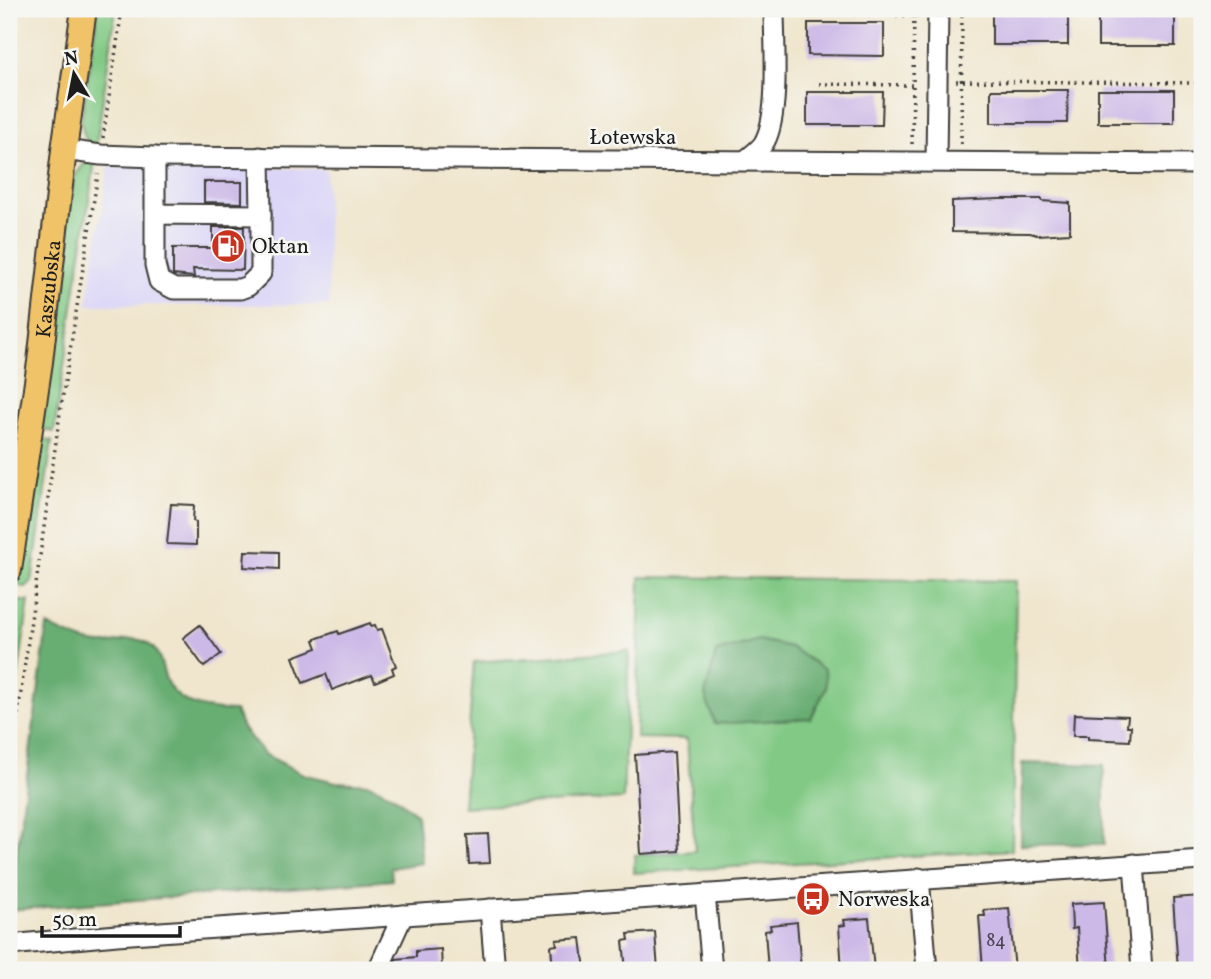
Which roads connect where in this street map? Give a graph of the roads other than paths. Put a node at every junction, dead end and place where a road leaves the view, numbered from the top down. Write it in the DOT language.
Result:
graph roads {
  1 [pos="84,9"];
  2 [pos="774,9"];
  3 [pos="938,9"];
  4 [pos="64,150"];
  5 [pos="155,157"];
  6 [pos="260,157"];
  7 [pos="746,160"];
  8 [pos="936,161"];
  9 [pos="1202,164"];
  10 [pos="155,214"];
  11 [pos="261,215"];
  12 [pos="9,570"];
  13 [pos="1202,860"];
  14 [pos="1134,864"];
  15 [pos="919,878"];
  16 [pos="705,894"];
  17 [pos="490,909"];
  18 [pos="403,915"];
  19 [pos="9,945"];
  20 [pos="378,970"];
  21 [pos="495,970"];
  22 [pos="712,970"];
  23 [pos="927,970"];
  24 [pos="1142,970"];
  1 -- 4 [label="main road, Kaszubska"];
  2 -- 7 [label="street"];
  3 -- 8 [label="street"];
  4 -- 5 [label="street, Łotewska"];
  4 -- 12 [label="main road, Kaszubska"];
  5 -- 6 [label="street, Łotewska"];
  5 -- 10 [label="street"];
  6 -- 7 [label="street, Łotewska"];
  6 -- 11 [label="street"];
  7 -- 8 [label="street, Łotewska"];
  8 -- 9 [label="street, Łotewska"];
  10 -- 11 [label="street"];
  10 -- 11 [label="street"];
  13 -- 14 [label="street"];
  14 -- 15 [label="street"];
  14 -- 24 [label="street"];
  15 -- 16 [label="street"];
  15 -- 23 [label="street"];
  16 -- 17 [label="street"];
  16 -- 22 [label="street"];
  17 -- 18 [label="street"];
  17 -- 21 [label="street"];
  18 -- 19 [label="street"];
  18 -- 20 [label="street"];
}
